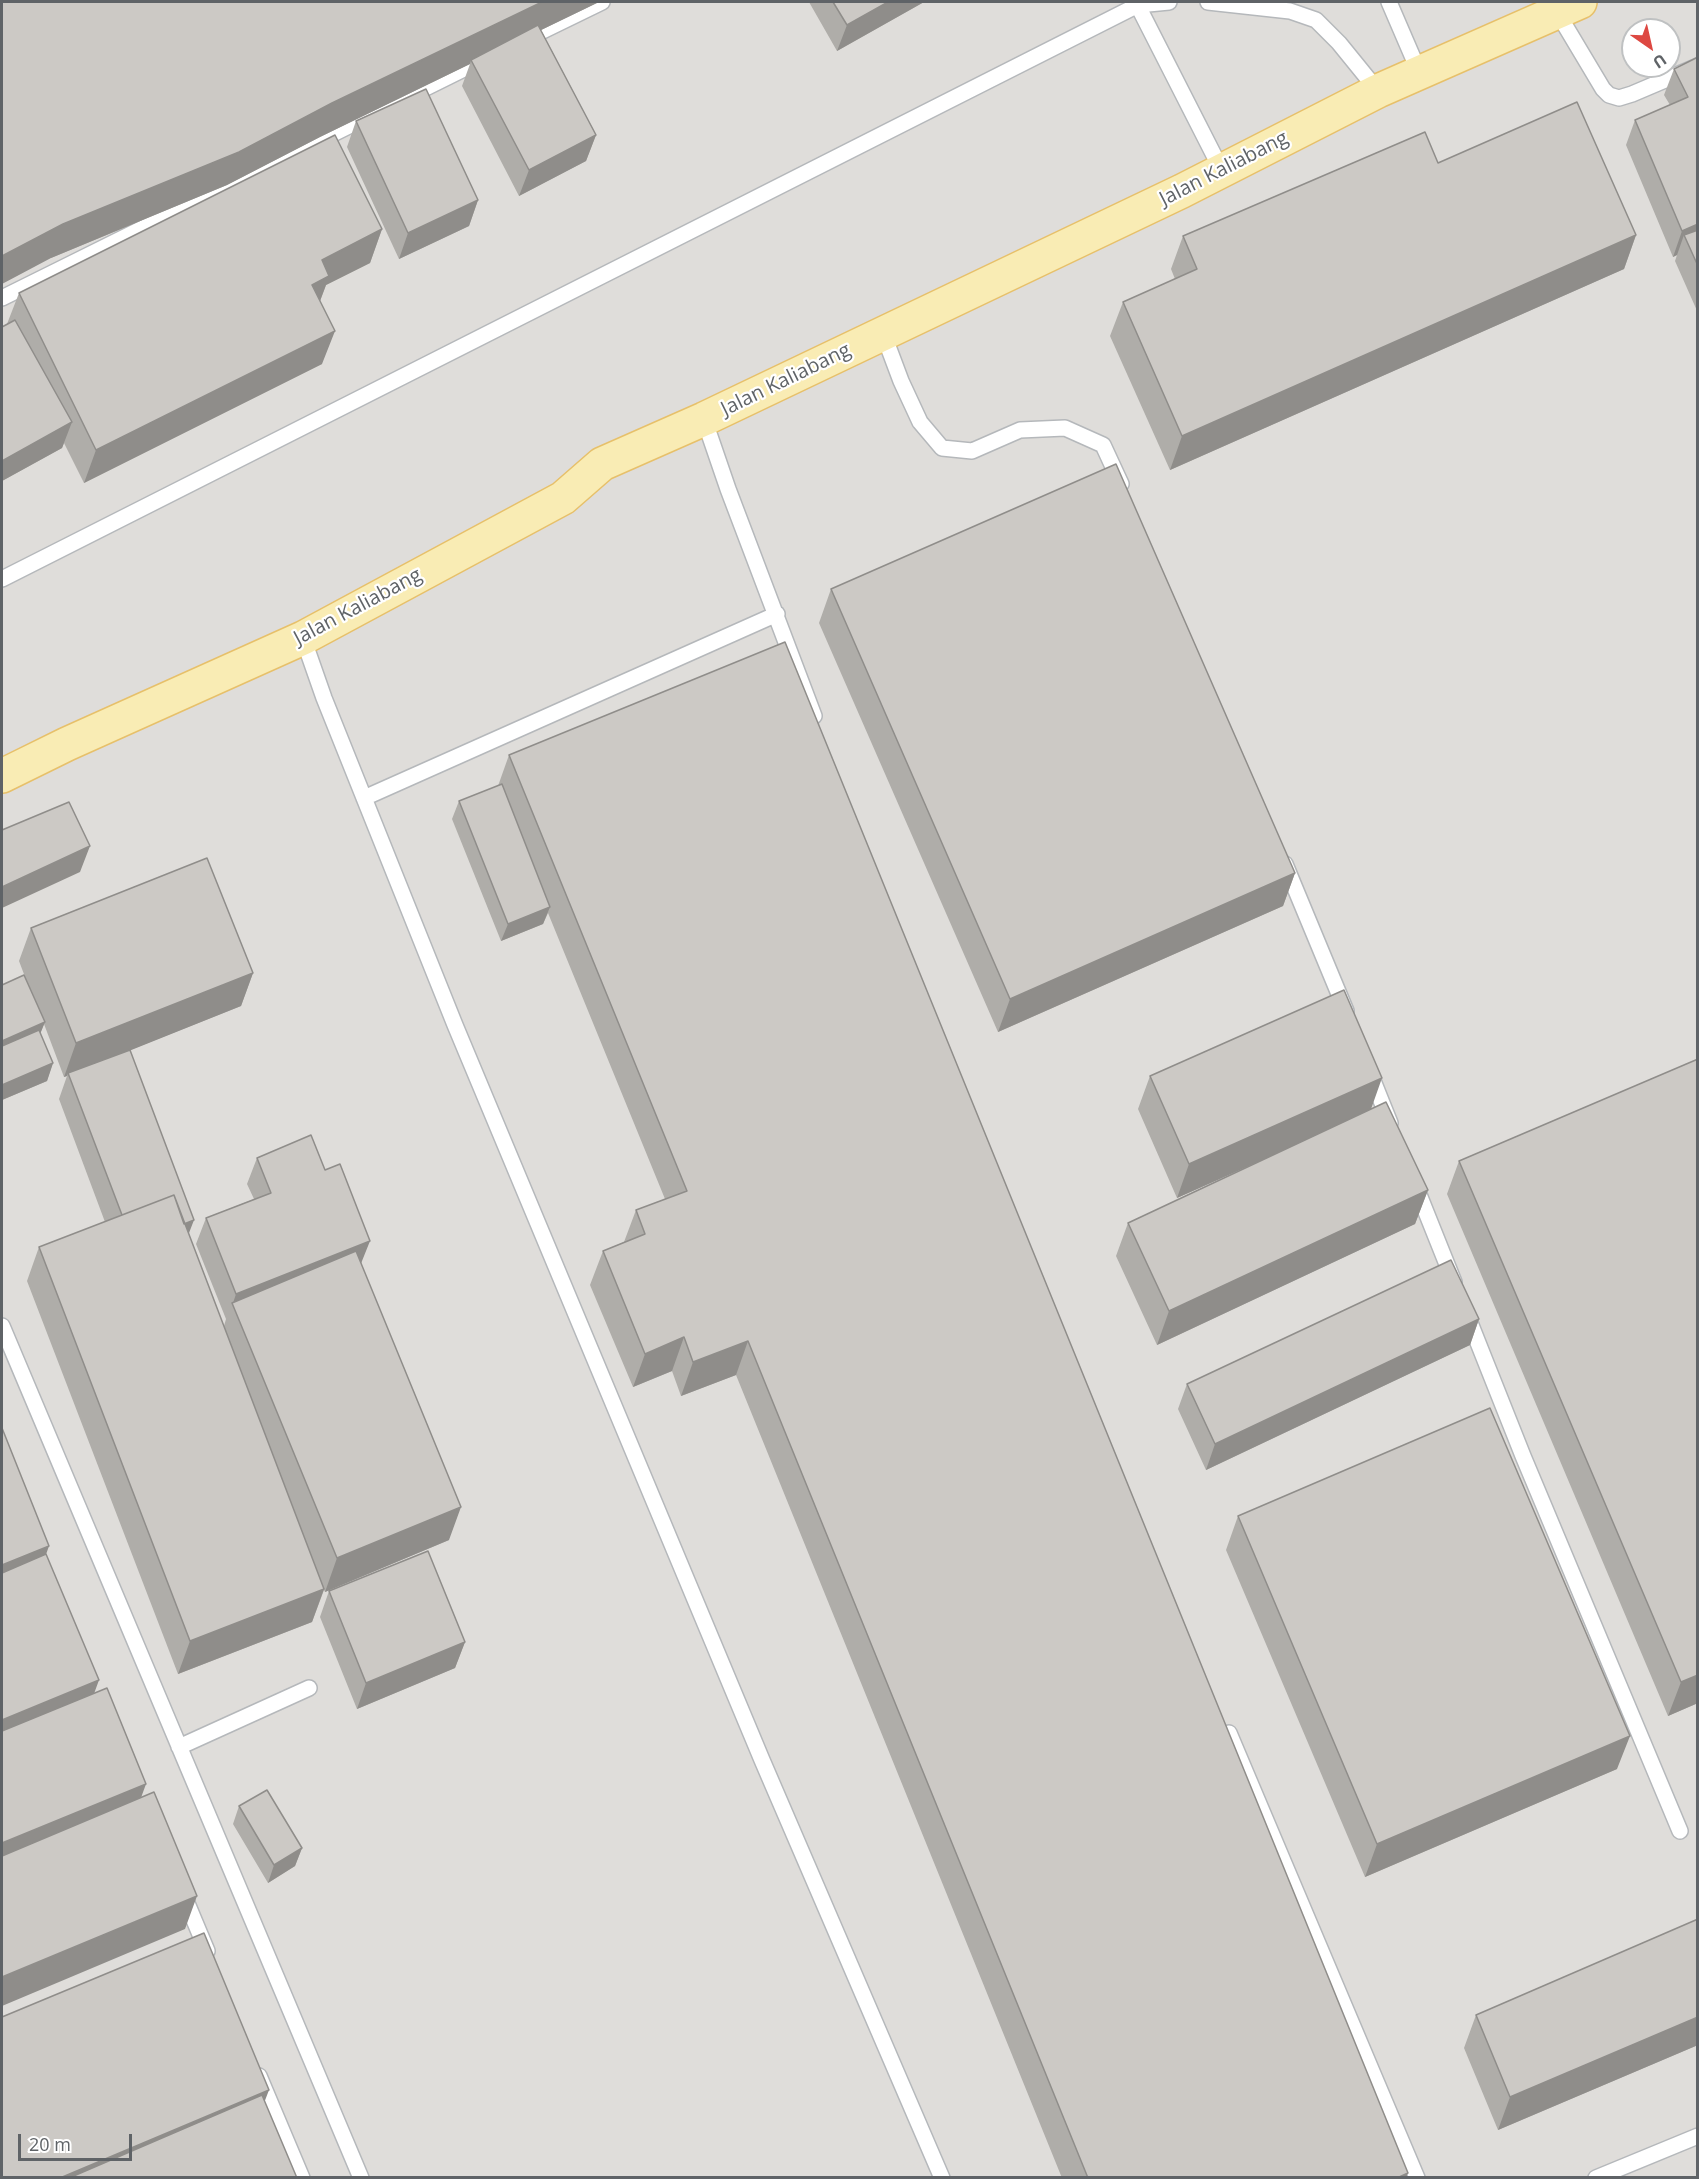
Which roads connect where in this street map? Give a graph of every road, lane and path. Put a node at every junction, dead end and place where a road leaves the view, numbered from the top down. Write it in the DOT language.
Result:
graph roads {
  1 [pos="602,2"];
  2 [pos="1169,2"];
  3 [pos="1208,2"];
  4 [pos="1389,2"];
  5 [pos="1137,3"];
  6 [pos="1569,7"];
  7 [pos="1698,66"];
  8 [pos="1420,74"];
  9 [pos="1378,91"];
  10 [pos="1222,171"];
  11 [pos="2,298"];
  12 [pos="883,333"];
  13 [pos="704,419"];
  14 [pos="1128,498"];
  15 [pos="2,579"];
  16 [pos="777,614"];
  17 [pos="303,638"];
  18 [pos="821,734"];
  19 [pos="2,776"];
  20 [pos="364,798"];
  21 [pos="1280,851"];
  22 [pos="1351,1024"];
  23 [pos="1364,1058"];
  24 [pos="1395,1135"];
  25 [pos="1408,1168"];
  26 [pos="2,1326"];
  27 [pos="309,1688"];
  28 [pos="1222,1718"];
  29 [pos="179,1747"];
  30 [pos="1680,1831"];
  31 [pos="177,1880"];
  32 [pos="214,1968"];
  33 [pos="255,2067"];
  34 [pos="1698,2136"];
  35 [pos="302,2178"];
  36 [pos="361,2178"];
  37 [pos="942,2178"];
  38 [pos="1417,2178"];
  39 [pos="1596,2178"];
  1 -- 11 [label="lane"];
  2 -- 5 [label="lane"];
  3 -- 9 [label="lane"];
  4 -- 8 [label="lane"];
  5 -- 10 [label="lane"];
  5 -- 15 [label="lane"];
  6 -- 7 [label="lane"];
  6 -- 8 [label="main road, Jalan Kaliabang"];
  8 -- 9 [label="main road, Jalan Kaliabang"];
  9 -- 10 [label="main road, Jalan Kaliabang"];
  10 -- 12 [label="main road, Jalan Kaliabang"];
  12 -- 13 [label="main road, Jalan Kaliabang"];
  12 -- 14 [label="lane"];
  13 -- 16 [label="lane"];
  13 -- 17 [label="main road, Jalan Kaliabang"];
  16 -- 18 [label="lane"];
  16 -- 20 [label="lane"];
  17 -- 19 [label="main road, Jalan Kaliabang"];
  17 -- 20 [label="lane"];
  20 -- 37 [label="lane"];
  21 -- 22 [label="lane"];
  23 -- 24 [label="lane"];
  25 -- 30 [label="lane"];
  26 -- 29 [label="lane"];
  27 -- 29 [label="lane"];
  28 -- 38 [label="lane"];
  29 -- 36 [label="lane"];
  31 -- 32 [label="lane"];
  33 -- 35 [label="lane"];
  34 -- 39 [label="lane"];
}
